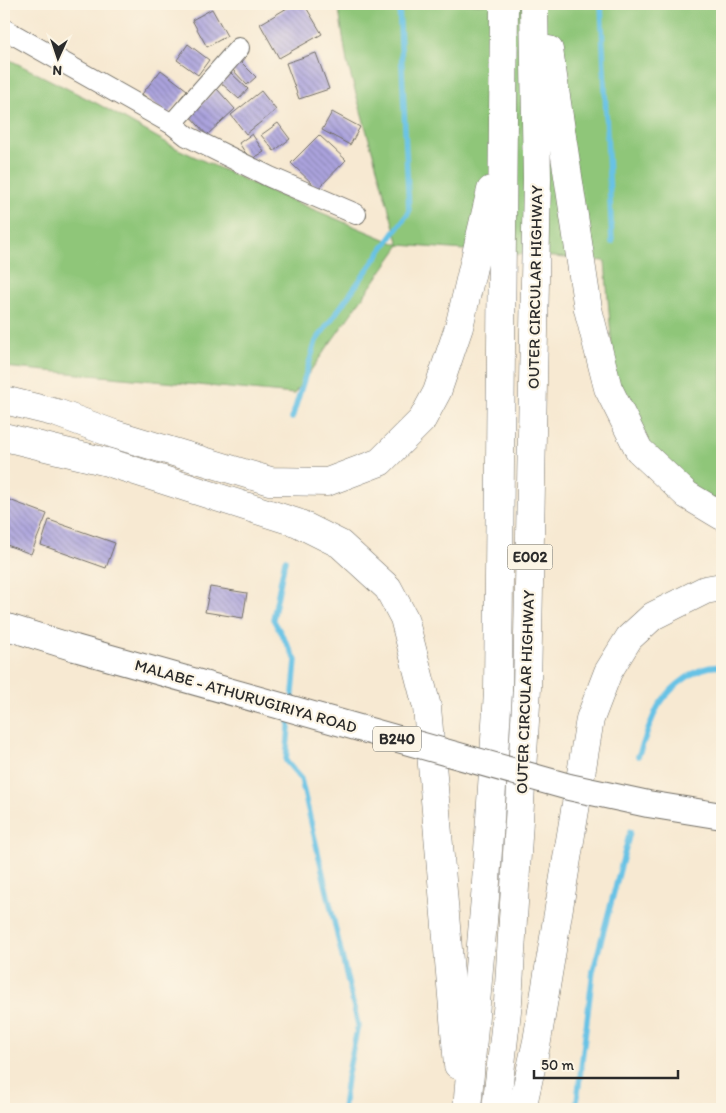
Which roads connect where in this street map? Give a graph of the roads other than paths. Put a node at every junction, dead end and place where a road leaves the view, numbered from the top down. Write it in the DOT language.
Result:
graph roads {
  1 [pos="504,4"];
  2 [pos="534,4"];
  3 [pos="542,4"];
  4 [pos="4,29"];
  5 [pos="239,48"];
  6 [pos="172,124"];
  7 [pos="502,145"];
  8 [pos="356,214"];
  9 [pos="4,400"];
  10 [pos="4,437"];
  11 [pos="722,516"];
  12 [pos="722,587"];
  13 [pos="4,626"];
  14 [pos="722,816"];
  15 [pos="461,1109"];
  16 [pos="467,1109"];
  17 [pos="496,1109"];
  18 [pos="522,1109"];
  1 -- 7 [label="highway, OUTER CIRCULAR HIGHWAY / E002"];
  2 -- 17 [label="highway, OUTER CIRCULAR HIGHWAY / E002"];
  3 -- 11 [label="highway"];
  4 -- 6 [label="street"];
  5 -- 6 [label="street"];
  6 -- 8 [label="street"];
  7 -- 9 [label="highway"];
  7 -- 16 [label="highway, OUTER CIRCULAR HIGHWAY / E002"];
  10 -- 15 [label="highway"];
  12 -- 18 [label="highway"];
  13 -- 14 [label="main road, MALABE - ATHURUGIRIYA ROAD / B240, bridge"];
}
